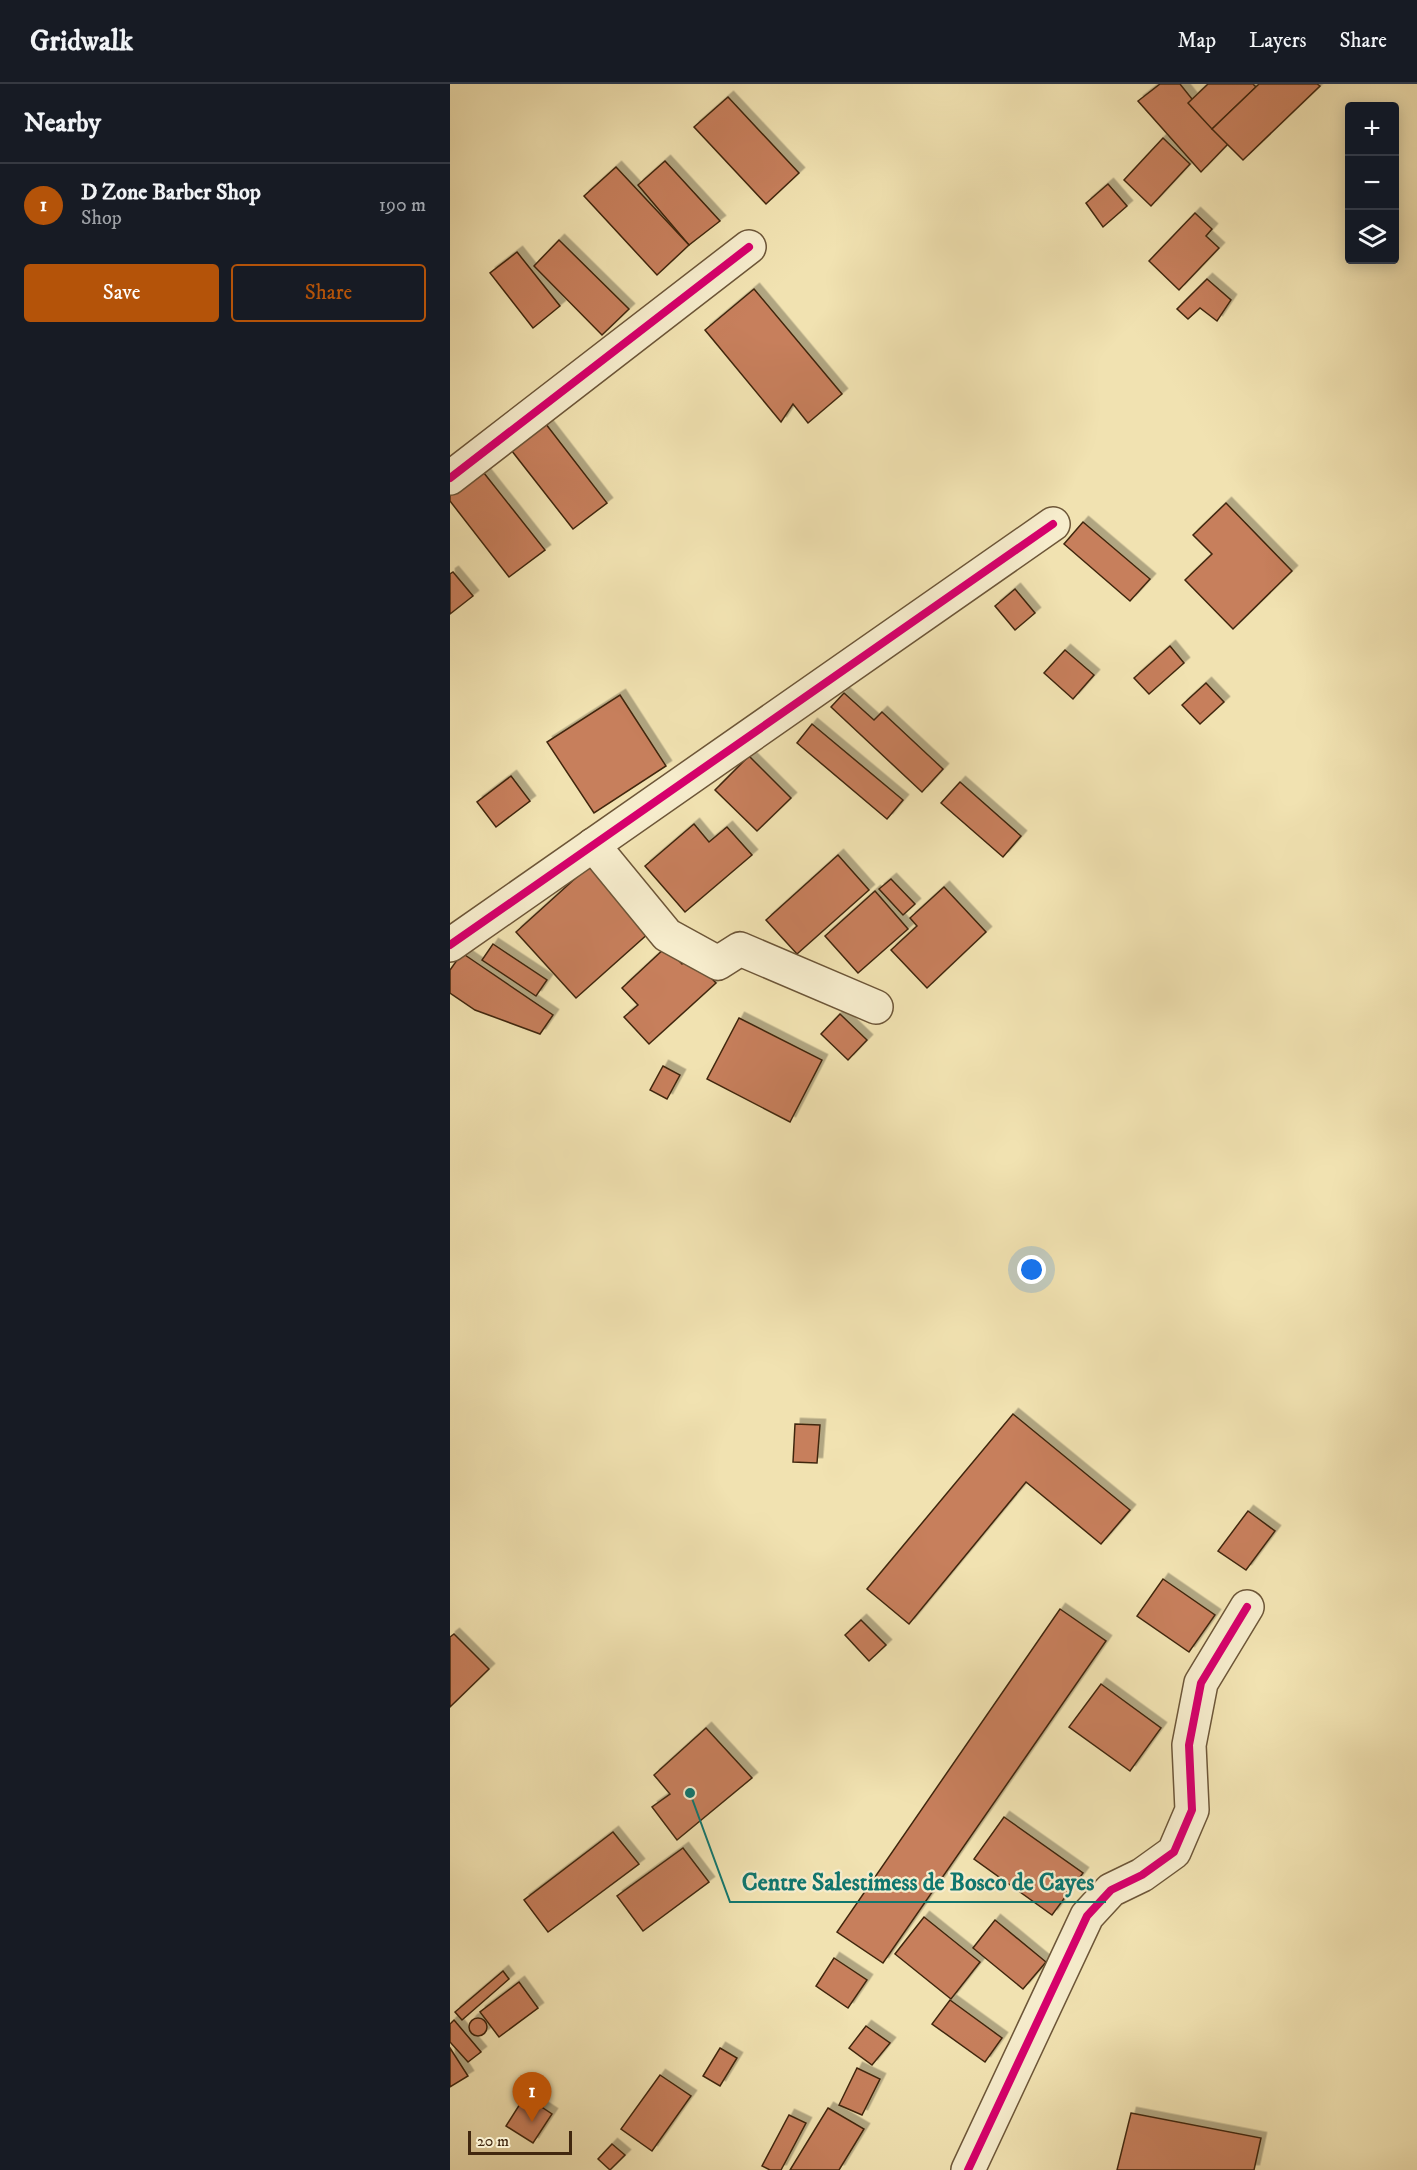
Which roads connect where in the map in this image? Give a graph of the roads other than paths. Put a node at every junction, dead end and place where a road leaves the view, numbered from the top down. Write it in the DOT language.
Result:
graph roads {
  1 [pos="749,246"];
  2 [pos="450,477"];
  3 [pos="1053,524"];
  4 [pos="593,844"];
  5 [pos="450,945"];
  6 [pos="876,1007"];
  7 [pos="1247,1607"];
  8 [pos="968,2170"];
  1 -- 2 [label="street"];
  3 -- 4 [label="street"];
  4 -- 5 [label="street"];
  4 -- 6 [label="street"];
  7 -- 8 [label="street"];
}
